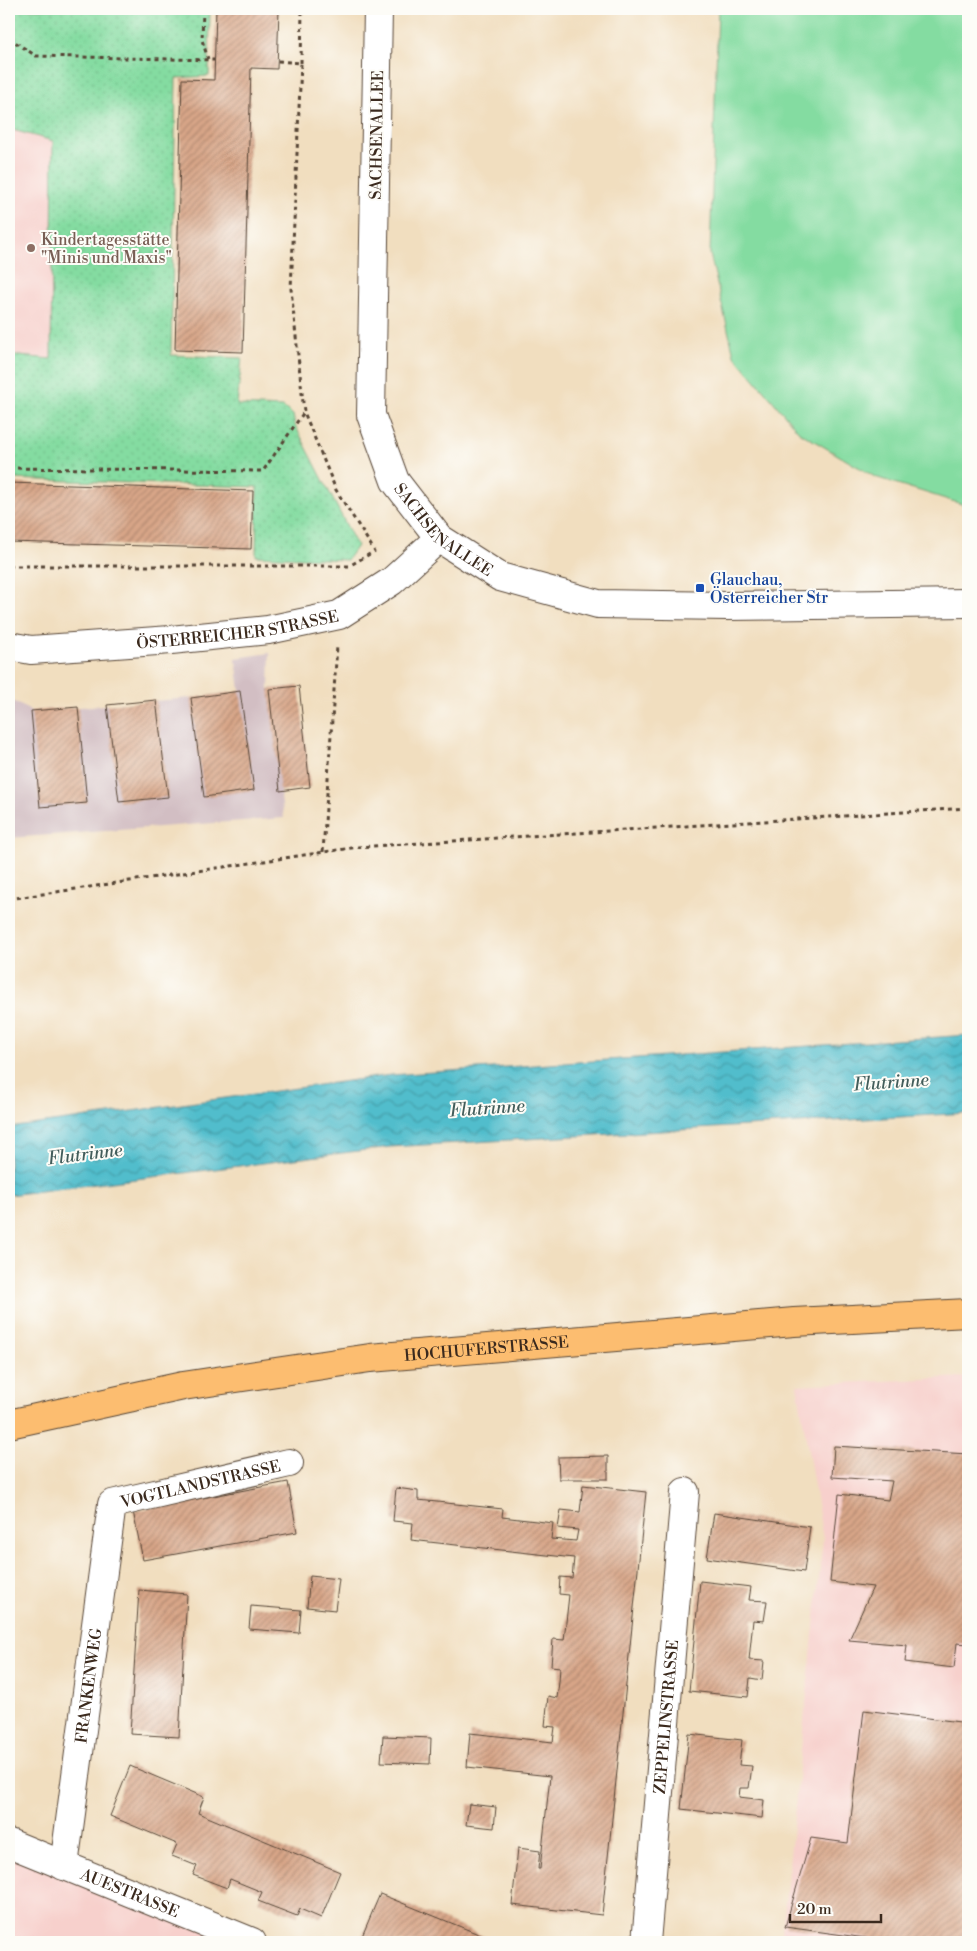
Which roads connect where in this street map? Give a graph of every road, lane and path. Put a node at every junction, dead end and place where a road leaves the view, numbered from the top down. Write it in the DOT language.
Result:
graph roads {
  1 [pos="203,9"];
  2 [pos="302,9"];
  3 [pos="378,9"];
  4 [pos="9,38"];
  5 [pos="208,59"];
  6 [pos="214,60"];
  7 [pos="278,61"];
  8 [pos="301,63"];
  9 [pos="304,412"];
  10 [pos="9,468"];
  11 [pos="439,538"];
  12 [pos="374,550"];
  13 [pos="9,566"];
  14 [pos="392,581"];
  15 [pos="968,603"];
  16 [pos="339,615"];
  17 [pos="9,646"];
  18 [pos="968,808"];
  19 [pos="323,852"];
  20 [pos="9,899"];
  21 [pos="968,1313"];
  22 [pos="9,1424"];
  23 [pos="288,1463"];
  24 [pos="685,1492"];
  25 [pos="112,1504"];
  26 [pos="9,1843"];
  27 [pos="64,1866"];
  28 [pos="252,1942"];
  29 [pos="646,1942"];
  1 -- 5 [label="path"];
  2 -- 8 [label="path"];
  3 -- 11 [label="street, SACHSENALLEE"];
  4 -- 5 [label="path"];
  5 -- 6 [label="path"];
  7 -- 8 [label="path"];
  8 -- 9 [label="path"];
  9 -- 10 [label="path"];
  9 -- 12 [label="path"];
  11 -- 14 [label="street, ÖSTERREICHER STRASSE"];
  11 -- 15 [label="street, SACHSENALLEE"];
  12 -- 13 [label="path"];
  12 -- 14 [label="path"];
  14 -- 16 [label="street, ÖSTERREICHER STRASSE"];
  16 -- 17 [label="street, ÖSTERREICHER STRASSE"];
  16 -- 19 [label="path"];
  18 -- 19 [label="path"];
  19 -- 20 [label="path"];
  21 -- 22 [label="main road, HOCHUFERSTRASSE"];
  23 -- 25 [label="street, VOGTLANDSTRASSE"];
  24 -- 29 [label="street, ZEPPELINSTRASSE"];
  25 -- 27 [label="street, FRANKENWEG"];
  26 -- 27 [label="street, AUESTRASSE"];
  27 -- 28 [label="street, AUESTRASSE"];
}
